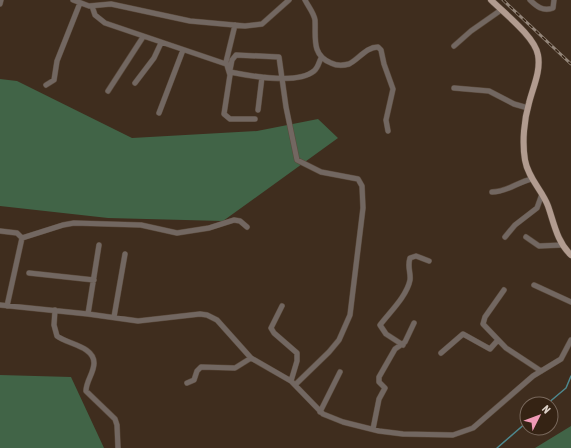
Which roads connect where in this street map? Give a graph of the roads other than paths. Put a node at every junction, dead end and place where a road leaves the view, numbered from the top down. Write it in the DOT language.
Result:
graph roads {
  1 [pos="1,0"];
  2 [pos="73,0"];
  3 [pos="289,0"];
  4 [pos="305,0"];
  5 [pos="491,0"];
  6 [pos="530,0"];
  7 [pos="554,0"];
  8 [pos="80,3"];
  9 [pos="0,4"];
  10 [pos="93,6"];
  11 [pos="502,10"];
  12 [pos="235,25"];
  13 [pos="143,37"];
  14 [pos="161,43"];
  15 [pos="454,46"];
  16 [pos="183,50"];
  17 [pos="321,58"];
  18 [pos="226,64"];
  19 [pos="230,71"];
  20 [pos="262,77"];
  21 [pos="283,79"];
  22 [pos="135,83"];
  23 [pos="46,85"];
  24 [pos="454,88"];
  25 [pos="108,91"];
  26 [pos="528,108"];
  27 [pos="258,110"];
  28 [pos="160,113"];
  29 [pos="255,119"];
  30 [pos="388,131"];
  31 [pos="532,179"];
  32 [pos="492,192"];
  33 [pos="542,194"];
  34 [pos="247,227"];
  35 [pos="0,230"];
  36 [pos="505,237"];
  37 [pos="526,237"];
  38 [pos="22,238"];
  39 [pos="99,245"];
  40 [pos="562,245"];
  41 [pos="125,254"];
  42 [pos="571,255"];
  43 [pos="429,261"];
  44 [pos="29,273"];
  45 [pos="94,280"];
  46 [pos="534,285"];
  47 [pos="504,290"];
  48 [pos="571,302"];
  49 [pos="0,305"];
  50 [pos="8,306"];
  51 [pos="282,306"];
  52 [pos="55,310"];
  53 [pos="88,314"];
  54 [pos="114,317"];
  55 [pos="414,323"];
  56 [pos="498,340"];
  57 [pos="571,340"];
  58 [pos="403,344"];
  59 [pos="441,353"];
  60 [pos="251,358"];
  61 [pos="541,371"];
  62 [pos="340,372"];
  63 [pos="187,383"];
  64 [pos="293,383"];
  65 [pos="320,412"];
  66 [pos="373,429"];
  67 [pos="118,448"];
  1 -- 9 [label="street"];
  2 -- 8 [label="street"];
  3 -- 12 [label="street"];
  4 -- 17 [label="street"];
  5 -- 11 [label="main road"];
  6 -- 7 [label="street"];
  8 -- 10 [label="street"];
  8 -- 23 [label="street"];
  10 -- 12 [label="street"];
  10 -- 13 [label="street"];
  11 -- 15 [label="street"];
  11 -- 26 [label="main road"];
  12 -- 18 [label="street"];
  13 -- 14 [label="street"];
  13 -- 25 [label="street"];
  14 -- 16 [label="street"];
  14 -- 22 [label="street"];
  16 -- 18 [label="street"];
  16 -- 28 [label="street"];
  17 -- 21 [label="street"];
  17 -- 30 [label="street"];
  18 -- 19 [label="street"];
  19 -- 20 [label="street"];
  19 -- 21 [label="street"];
  19 -- 29 [label="street"];
  20 -- 21 [label="street"];
  20 -- 27 [label="street"];
  21 -- 64 [label="street"];
  24 -- 26 [label="street"];
  26 -- 31 [label="main road"];
  31 -- 32 [label="street"];
  31 -- 33 [label="main road"];
  33 -- 36 [label="street"];
  33 -- 40 [label="main road"];
  34 -- 38 [label="street"];
  35 -- 38 [label="street"];
  37 -- 40 [label="street"];
  38 -- 50 [label="street"];
  39 -- 45 [label="street"];
  40 -- 42 [label="main road"];
  41 -- 54 [label="street"];
  43 -- 58 [label="street"];
  44 -- 45 [label="street"];
  45 -- 53 [label="street"];
  46 -- 48 [label="street"];
  47 -- 56 [label="street"];
  49 -- 50 [label="street"];
  50 -- 52 [label="street"];
  51 -- 64 [label="street"];
  52 -- 53 [label="street"];
  52 -- 67 [label="street"];
  53 -- 54 [label="street"];
  54 -- 60 [label="street"];
  55 -- 58 [label="street"];
  56 -- 59 [label="street"];
  56 -- 61 [label="street"];
  57 -- 61 [label="street"];
  58 -- 66 [label="street"];
  60 -- 63 [label="street"];
  60 -- 64 [label="street"];
  61 -- 66 [label="street"];
  62 -- 65 [label="street"];
  64 -- 65 [label="street"];
  65 -- 66 [label="street"];
}
